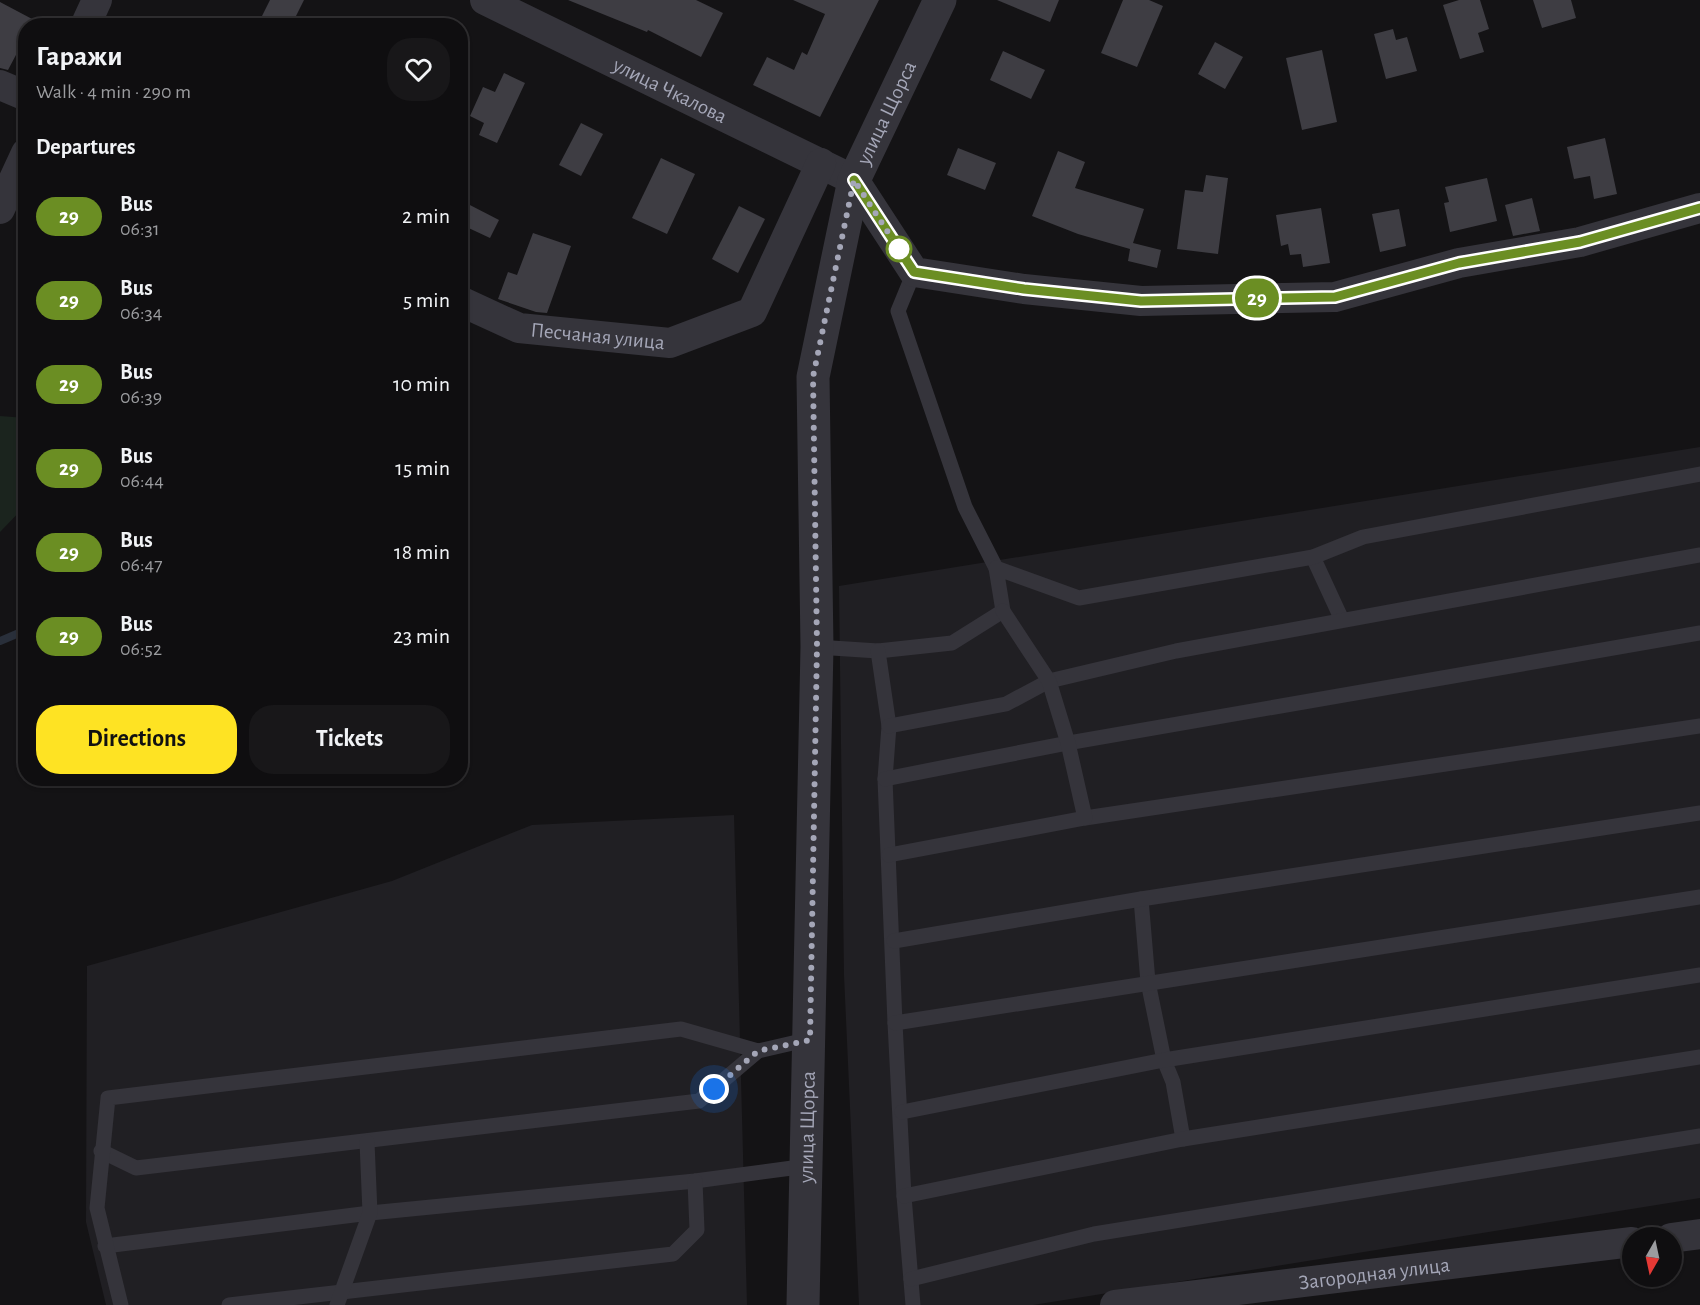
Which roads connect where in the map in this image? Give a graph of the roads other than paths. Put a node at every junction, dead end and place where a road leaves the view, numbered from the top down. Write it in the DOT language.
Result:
graph roads {
  1 [pos="97,0"];
  2 [pos="485,0"];
  3 [pos="940,0"];
  4 [pos="89,18"];
  5 [pos="0,85"];
  6 [pos="18,93"];
  7 [pos="820,163"];
  8 [pos="18,170"];
  9 [pos="854,180"];
  10 [pos="1700,208"];
  11 [pos="0,209"];
  12 [pos="914,272"];
  13 [pos="468,305"];
  14 [pos="1700,474"];
  15 [pos="1700,555"];
  16 [pos="1313,557"];
  17 [pos="996,568"];
  18 [pos="1003,611"];
  19 [pos="1342,620"];
  20 [pos="1700,633"];
  21 [pos="817,646"];
  22 [pos="878,651"];
  23 [pos="1049,681"];
  24 [pos="889,726"];
  25 [pos="1700,726"];
  26 [pos="1068,743"];
  27 [pos="885,779"];
  28 [pos="1700,813"];
  29 [pos="1085,818"];
  30 [pos="889,855"];
  31 [pos="1700,897"];
  32 [pos="1141,899"];
  33 [pos="894,941"];
  34 [pos="1700,975"];
  35 [pos="1148,982"];
  36 [pos="895,1023"];
  37 [pos="810,1040"];
  38 [pos="758,1051"];
  39 [pos="1700,1057"];
  40 [pos="1164,1060"];
  41 [pos="902,1112"];
  42 [pos="1700,1136"];
  43 [pos="1183,1139"];
  44 [pos="367,1142"];
  45 [pos="101,1151"];
  46 [pos="807,1166"];
  47 [pos="695,1181"];
  48 [pos="904,1196"];
  49 [pos="370,1213"];
  50 [pos="1700,1234"];
  51 [pos="1682,1236"];
  52 [pos="1622,1243"];
  53 [pos="105,1246"];
  54 [pos="911,1279"];
  55 [pos="340,1298"];
  56 [pos="121,1305"];
  57 [pos="229,1305"];
  58 [pos="803,1305"];
  59 [pos="913,1305"];
  60 [pos="1115,1305"];
  1 -- 4 [label="street"];
  2 -- 7 [label="street, улица Чкалова"];
  3 -- 9 [label="street, улица Щорса"];
  5 -- 6 [label="street"];
  7 -- 9 [label="street, улица Чкалова"];
  7 -- 13 [label="street, Песчаная улица"];
  8 -- 11 [label="street"];
  9 -- 12 [label="street"];
  9 -- 21 [label="street, улица Щорса"];
  10 -- 12 [label="street"];
  12 -- 17 [label="lane"];
  14 -- 16 [label="lane"];
  15 -- 19 [label="lane"];
  16 -- 17 [label="lane"];
  16 -- 19 [label="lane"];
  17 -- 18 [label="lane"];
  18 -- 22 [label="lane"];
  18 -- 23 [label="lane"];
  19 -- 23 [label="lane"];
  20 -- 26 [label="lane"];
  21 -- 22 [label="lane"];
  21 -- 37 [label="street, улица Щорса"];
  22 -- 24 [label="lane"];
  23 -- 24 [label="lane"];
  23 -- 26 [label="lane"];
  24 -- 27 [label="lane"];
  25 -- 29 [label="lane"];
  26 -- 27 [label="lane"];
  26 -- 29 [label="lane"];
  27 -- 30 [label="lane"];
  28 -- 32 [label="lane"];
  29 -- 30 [label="lane"];
  30 -- 33 [label="lane"];
  31 -- 35 [label="lane"];
  32 -- 33 [label="lane"];
  32 -- 35 [label="lane"];
  33 -- 36 [label="lane"];
  34 -- 40 [label="lane"];
  35 -- 36 [label="lane"];
  35 -- 40 [label="lane"];
  36 -- 41 [label="lane"];
  37 -- 38 [label="lane"];
  37 -- 46 [label="street, улица Щорса"];
  38 -- 44 [label="lane"];
  38 -- 45 [label="lane"];
  39 -- 43 [label="lane"];
  40 -- 41 [label="lane"];
  40 -- 43 [label="lane"];
  41 -- 48 [label="lane"];
  42 -- 54 [label="lane"];
  43 -- 48 [label="lane"];
  44 -- 45 [label="lane"];
  44 -- 49 [label="lane"];
  45 -- 53 [label="lane"];
  46 -- 47 [label="lane"];
  46 -- 58 [label="street, улица Щорса"];
  47 -- 49 [label="lane"];
  47 -- 55 [label="lane"];
  48 -- 54 [label="lane"];
  49 -- 53 [label="lane"];
  49 -- 55 [label="lane"];
  50 -- 51 [label="street"];
  52 -- 60 [label="street, Загородная улица"];
  53 -- 56 [label="lane"];
  54 -- 59 [label="lane"];
  55 -- 57 [label="lane"];
}
